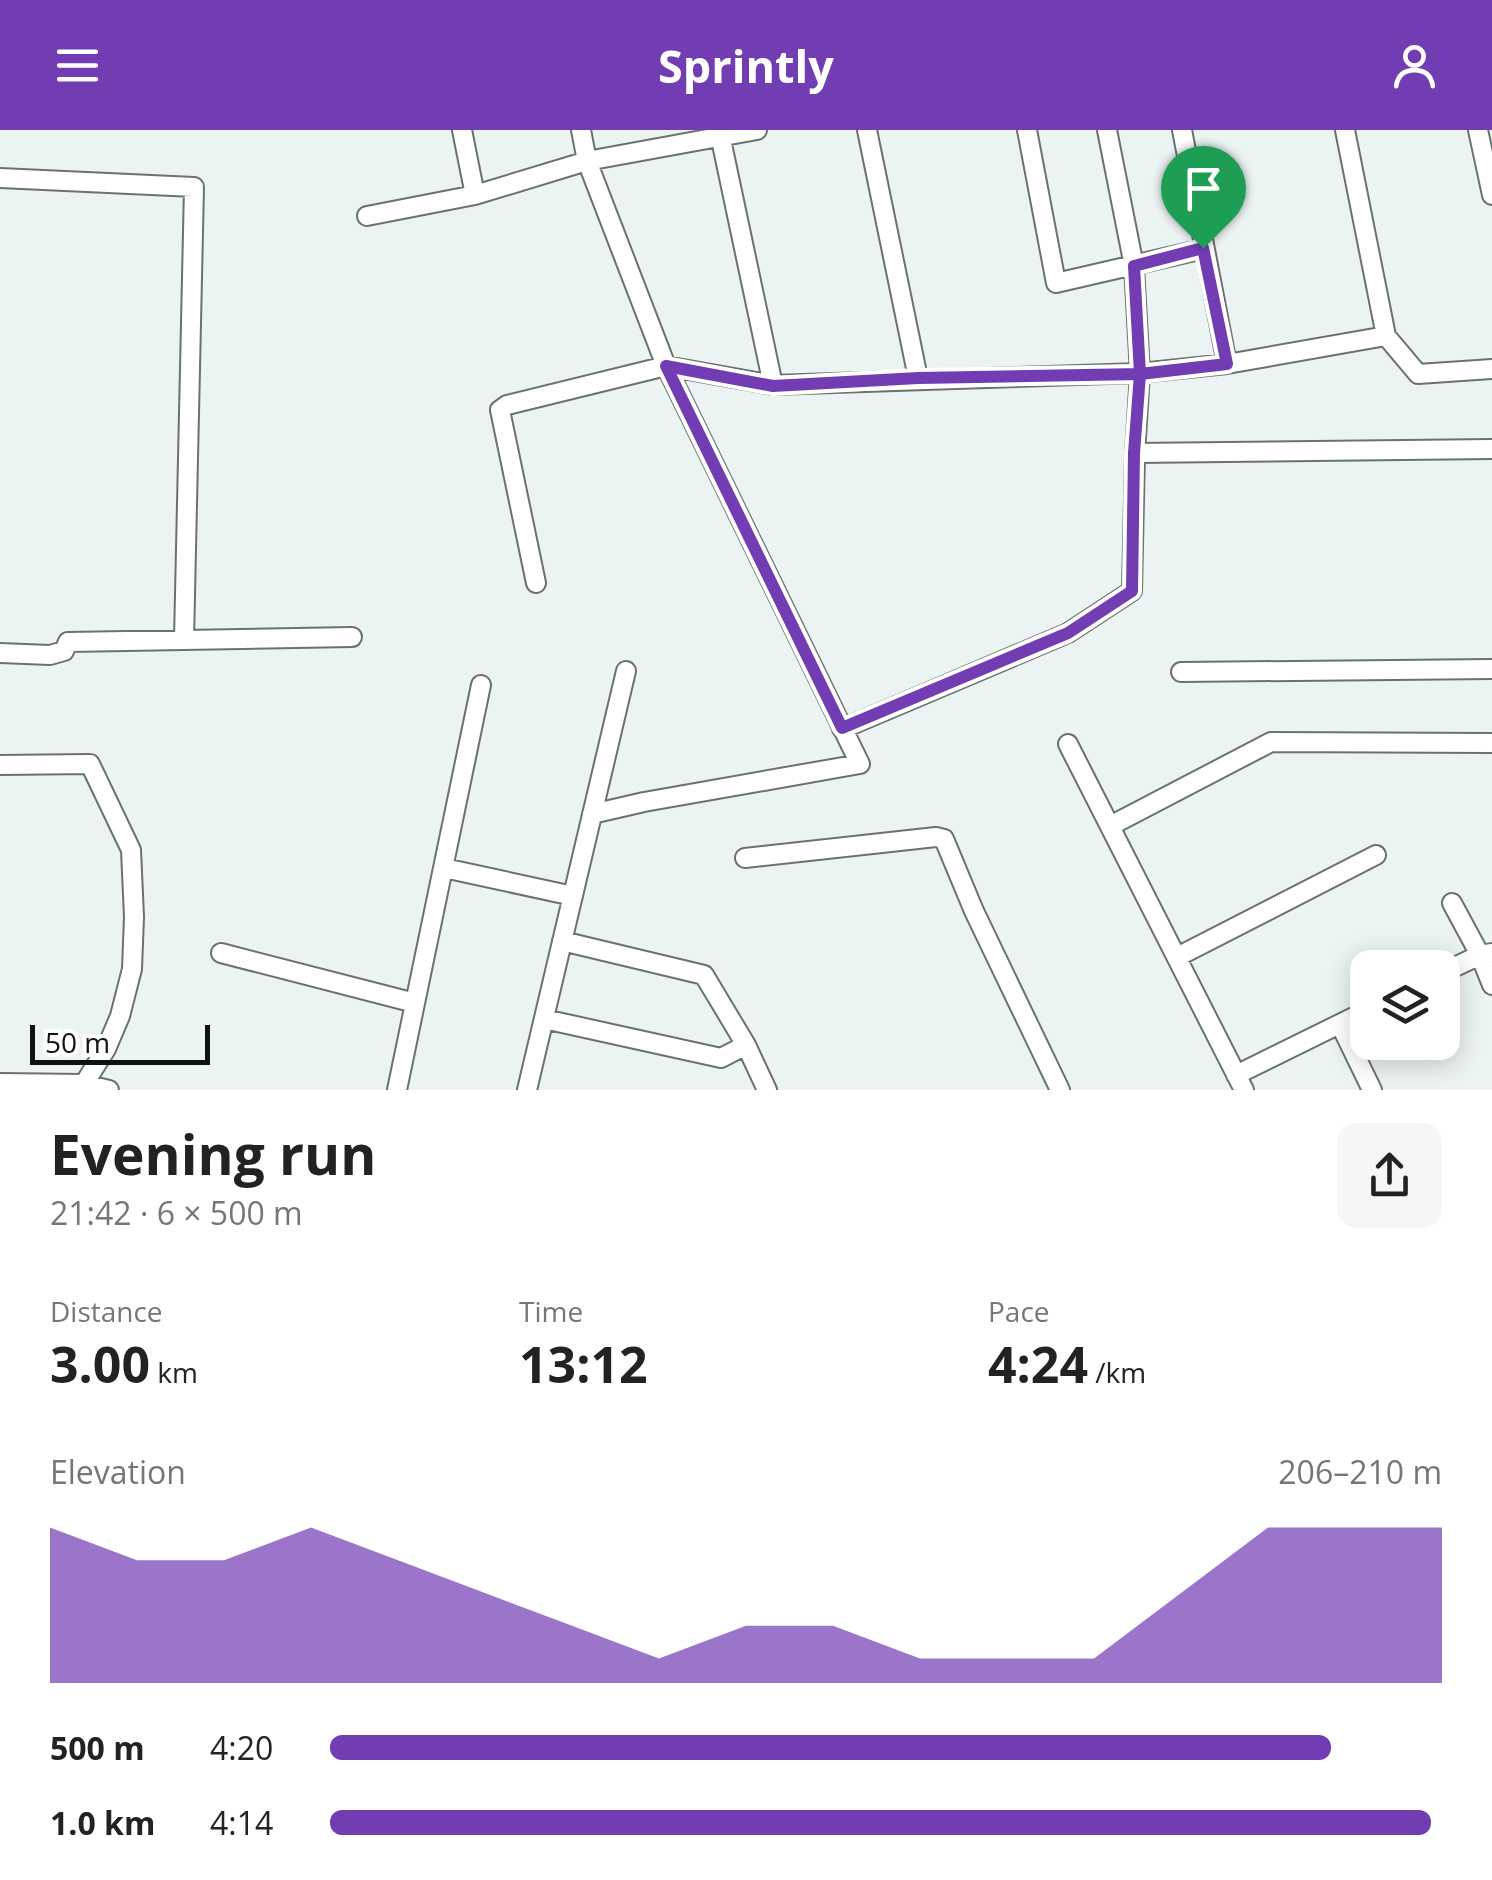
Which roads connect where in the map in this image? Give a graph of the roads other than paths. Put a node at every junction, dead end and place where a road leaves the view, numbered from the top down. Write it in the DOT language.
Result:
graph roads {
  1 [pos="462,130"];
  2 [pos="581,130"];
  3 [pos="758,130"];
  4 [pos="867,130"];
  5 [pos="1027,130"];
  6 [pos="1107,130"];
  7 [pos="1182,130"];
  8 [pos="1345,130"];
  9 [pos="1478,130"];
  10 [pos="719,133"];
  11 [pos="587,161"];
  12 [pos="0,178"];
  13 [pos="475,194"];
  14 [pos="1492,195"];
  15 [pos="367,216"];
  16 [pos="1203,248"];
  17 [pos="1134,266"];
  18 [pos="1386,336"];
  19 [pos="1227,364"];
  20 [pos="666,366"];
  21 [pos="1492,370"];
  22 [pos="1140,374"];
  23 [pos="918,378"];
  24 [pos="773,386"];
  25 [pos="1492,448"];
  26 [pos="1134,453"];
  27 [pos="536,583"];
  28 [pos="352,637"];
  29 [pos="184,640"];
  30 [pos="0,654"];
  31 [pos="1492,670"];
  32 [pos="626,671"];
  33 [pos="1181,672"];
  34 [pos="481,685"];
  35 [pos="842,728"];
  36 [pos="1492,743"];
  37 [pos="1068,744"];
  38 [pos="0,765"];
  39 [pos="592,814"];
  40 [pos="1110,826"];
  41 [pos="1376,855"];
  42 [pos="745,858"];
  43 [pos="444,868"];
  44 [pos="573,896"];
  45 [pos="1452,903"];
  46 [pos="562,941"];
  47 [pos="221,953"];
  48 [pos="1486,954"];
  49 [pos="1177,957"];
  50 [pos="1460,965"];
  51 [pos="1492,985"];
  52 [pos="416,1003"];
  53 [pos="544,1019"];
  54 [pos="1350,1019"];
  55 [pos="1340,1024"];
  56 [pos="746,1046"];
  57 [pos="1240,1082"];
  58 [pos="0,1083"];
  59 [pos="84,1084"];
  60 [pos="109,1090"];
  61 [pos="398,1090"];
  62 [pos="528,1090"];
  63 [pos="767,1090"];
  64 [pos="1060,1090"];
  65 [pos="1372,1090"];
  1 -- 13 [label="street"];
  2 -- 11 [label="street"];
  3 -- 10 [label="street"];
  4 -- 23 [label="street"];
  5 -- 17 [label="street"];
  6 -- 17 [label="street"];
  7 -- 16 [label="street"];
  8 -- 18 [label="street"];
  9 -- 14 [label="street"];
  10 -- 11 [label="street"];
  10 -- 24 [label="street"];
  11 -- 13 [label="street"];
  11 -- 20 [label="street"];
  12 -- 29 [label="street"];
  13 -- 15 [label="street"];
  16 -- 17 [label="street"];
  16 -- 19 [label="street"];
  17 -- 22 [label="street"];
  18 -- 19 [label="street"];
  18 -- 21 [label="street"];
  19 -- 22 [label="street"];
  20 -- 24 [label="street"];
  20 -- 27 [label="street"];
  20 -- 35 [label="street"];
  22 -- 23 [label="street"];
  22 -- 26 [label="street"];
  23 -- 24 [label="street"];
  25 -- 26 [label="street"];
  26 -- 35 [label="street"];
  28 -- 29 [label="street"];
  29 -- 30 [label="street"];
  31 -- 33 [label="street"];
  32 -- 39 [label="street"];
  34 -- 43 [label="street"];
  35 -- 39 [label="street"];
  36 -- 40 [label="street"];
  37 -- 40 [label="street"];
  38 -- 59 [label="street"];
  39 -- 44 [label="street"];
  40 -- 49 [label="street"];
  41 -- 49 [label="street"];
  42 -- 64 [label="street"];
  43 -- 44 [label="street"];
  43 -- 52 [label="street"];
  44 -- 46 [label="street"];
  45 -- 48 [label="street"];
  46 -- 53 [label="street"];
  46 -- 56 [label="street"];
  47 -- 52 [label="street"];
  48 -- 50 [label="street"];
  48 -- 51 [label="street"];
  49 -- 57 [label="street"];
  52 -- 61 [label="street"];
  53 -- 56 [label="street"];
  53 -- 62 [label="street"];
  54 -- 55 [label="street"];
  55 -- 57 [label="street"];
  55 -- 65 [label="street"];
  56 -- 63 [label="street"];
  58 -- 59 [label="street"];
  59 -- 60 [label="street"];
}
